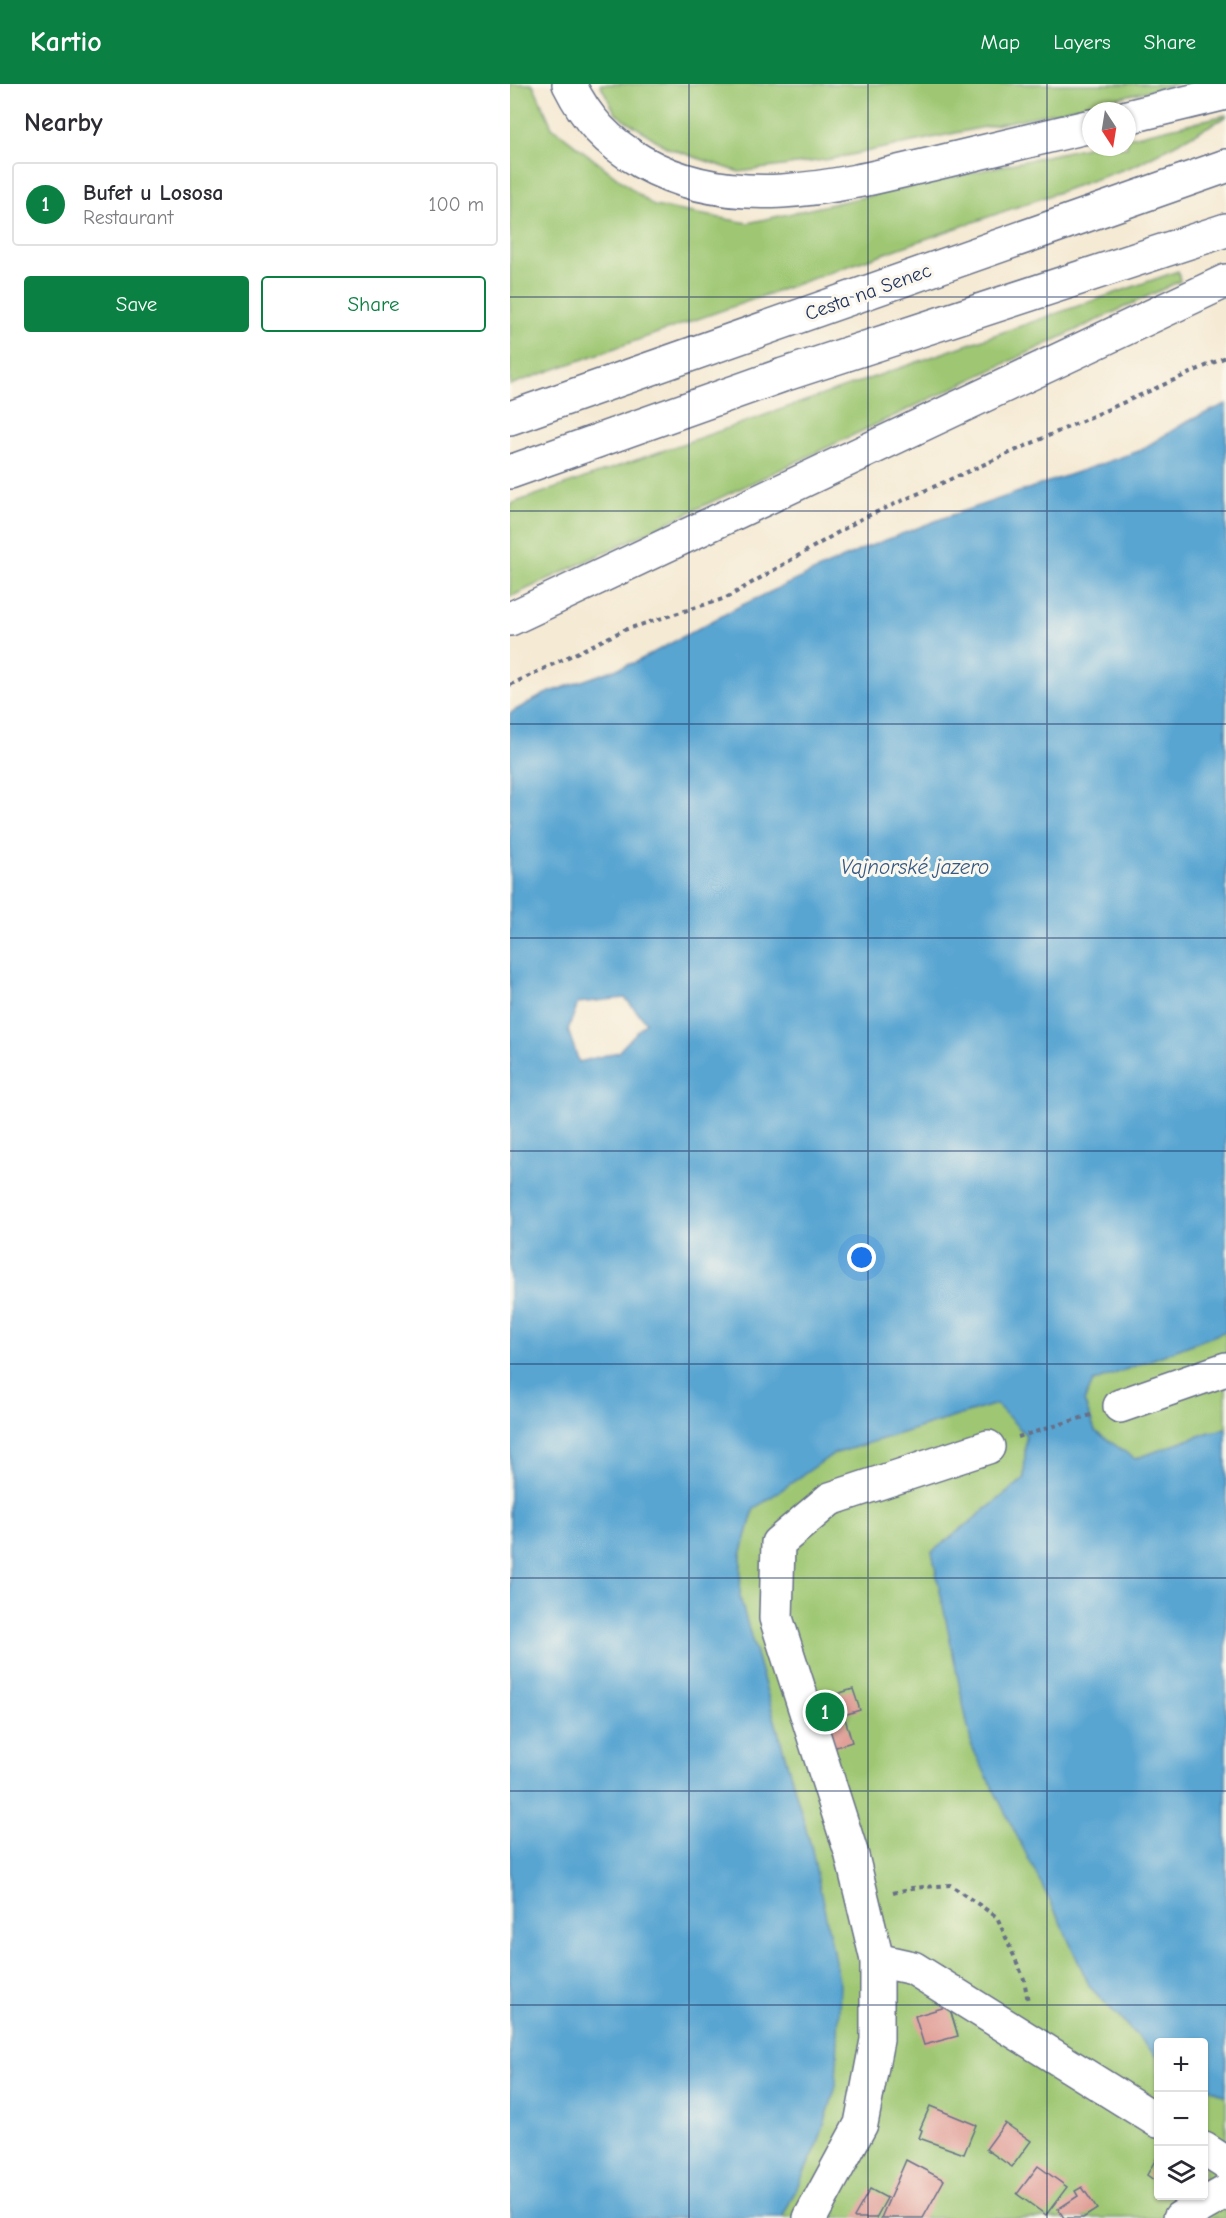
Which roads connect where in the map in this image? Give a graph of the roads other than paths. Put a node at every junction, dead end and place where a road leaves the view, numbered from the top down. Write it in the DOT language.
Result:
graph roads {
  1 [pos="569,84"];
  2 [pos="1226,93"];
  3 [pos="1136,115"];
  4 [pos="1082,128"];
  5 [pos="1226,165"];
  6 [pos="1226,230"];
  7 [pos="1226,281"];
  8 [pos="510,418"];
  9 [pos="510,472"];
  10 [pos="510,619"];
  11 [pos="1226,1369"];
  12 [pos="1120,1406"];
  13 [pos="988,1447"];
  14 [pos="877,1960"];
  15 [pos="1154,2118"];
  16 [pos="1208,2152"];
  17 [pos="1226,2163"];
  18 [pos="1226,2192"];
  19 [pos="810,2218"];
  20 [pos="1180,2218"];
  1 -- 4 [label="main road"];
  2 -- 3 [label="main road"];
  5 -- 8 [label="main road, Cesta na Senec"];
  6 -- 9 [label="main road"];
  7 -- 10 [label="main road"];
  11 -- 12 [label="main road"];
  13 -- 14 [label="main road"];
  14 -- 15 [label="main road"];
  14 -- 19 [label="main road"];
  16 -- 17 [label="main road"];
  18 -- 20 [label="main road"];
}
